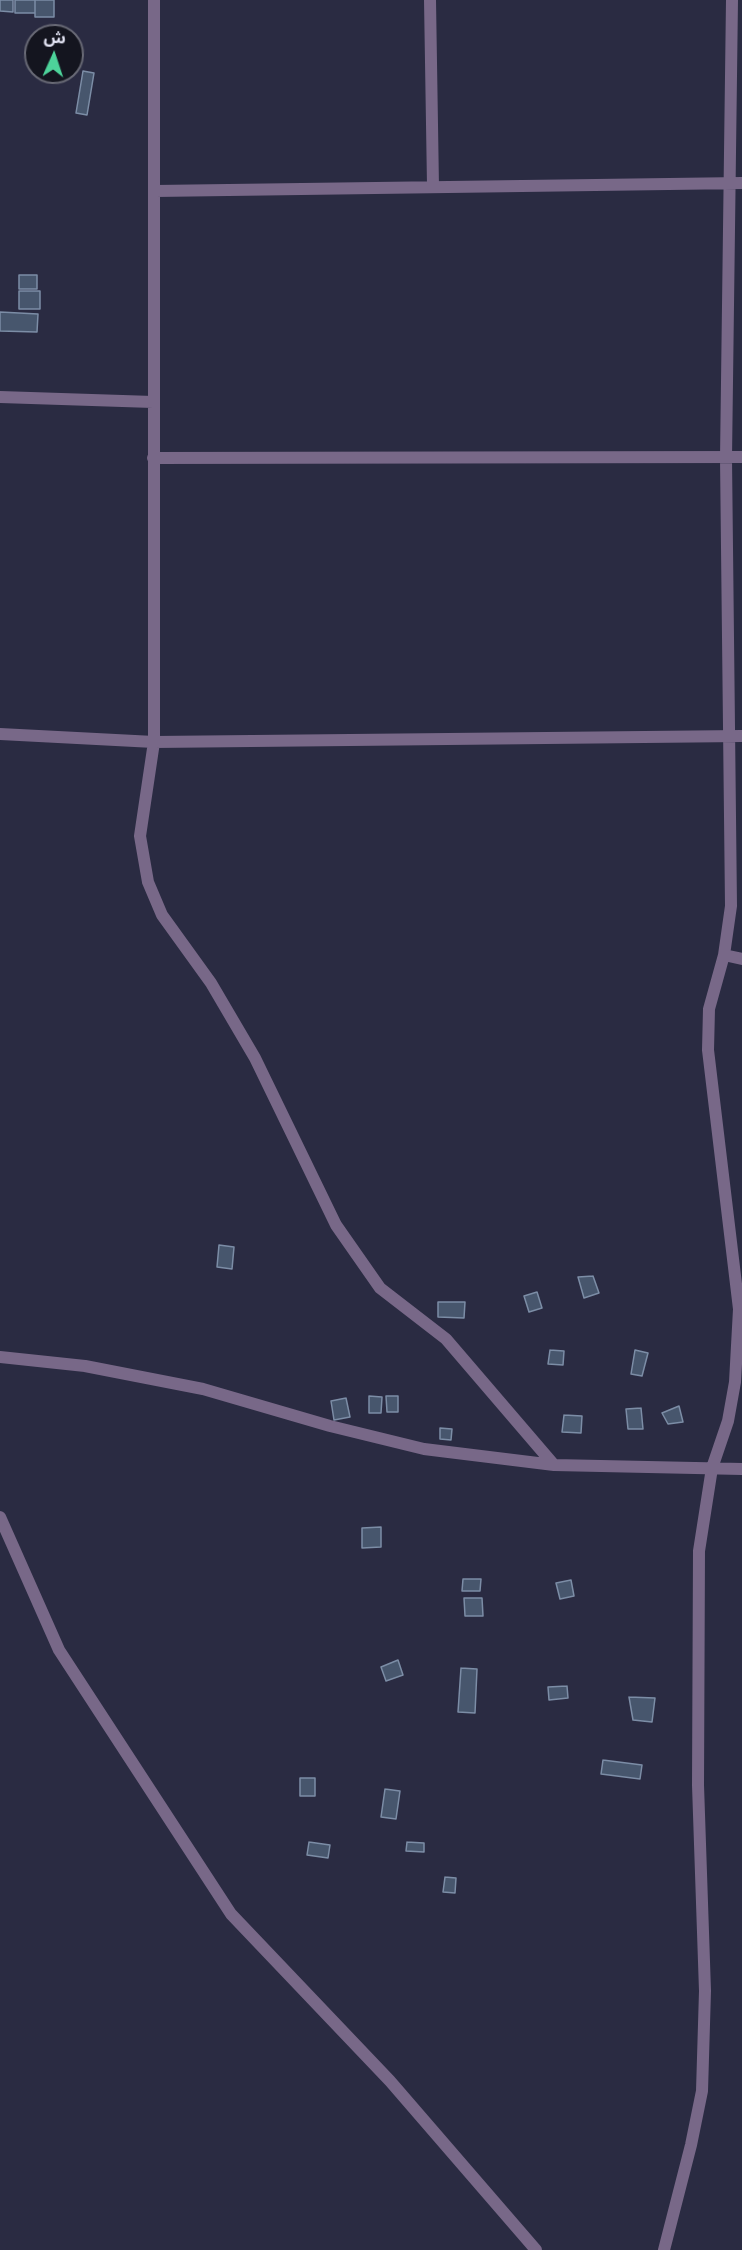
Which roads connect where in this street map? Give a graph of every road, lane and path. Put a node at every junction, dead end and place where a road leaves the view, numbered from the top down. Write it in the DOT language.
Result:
graph roads {
  1 [pos="154,0"];
  2 [pos="430,0"];
  3 [pos="732,0"];
  4 [pos="736,183"];
  5 [pos="433,186"];
  6 [pos="154,190"];
  7 [pos="0,397"];
  8 [pos="153,402"];
  9 [pos="742,457"];
  10 [pos="153,458"];
  11 [pos="726,458"];
  12 [pos="0,734"];
  13 [pos="736,736"];
  14 [pos="154,742"];
  15 [pos="724,955"];
  16 [pos="742,959"];
  17 [pos="0,1357"];
  18 [pos="554,1465"];
  19 [pos="712,1468"];
  20 [pos="742,1469"];
  21 [pos="0,1517"];
  22 [pos="536,2250"];
  23 [pos="664,2250"];
  1 -- 6 [label="street"];
  2 -- 5 [label="street"];
  3 -- 4 [label="street"];
  4 -- 5 [label="street"];
  4 -- 11 [label="street"];
  5 -- 6 [label="street"];
  6 -- 8 [label="street"];
  7 -- 8 [label="street"];
  8 -- 10 [label="street"];
  9 -- 11 [label="street"];
  10 -- 11 [label="street"];
  10 -- 14 [label="street"];
  11 -- 13 [label="street"];
  12 -- 14 [label="street"];
  13 -- 14 [label="street"];
  13 -- 15 [label="street"];
  14 -- 18 [label="street"];
  15 -- 16 [label="street"];
  15 -- 19 [label="street"];
  17 -- 18 [label="street"];
  18 -- 19 [label="street"];
  19 -- 20 [label="street"];
  19 -- 23 [label="street"];
  21 -- 22 [label="street"];
}
